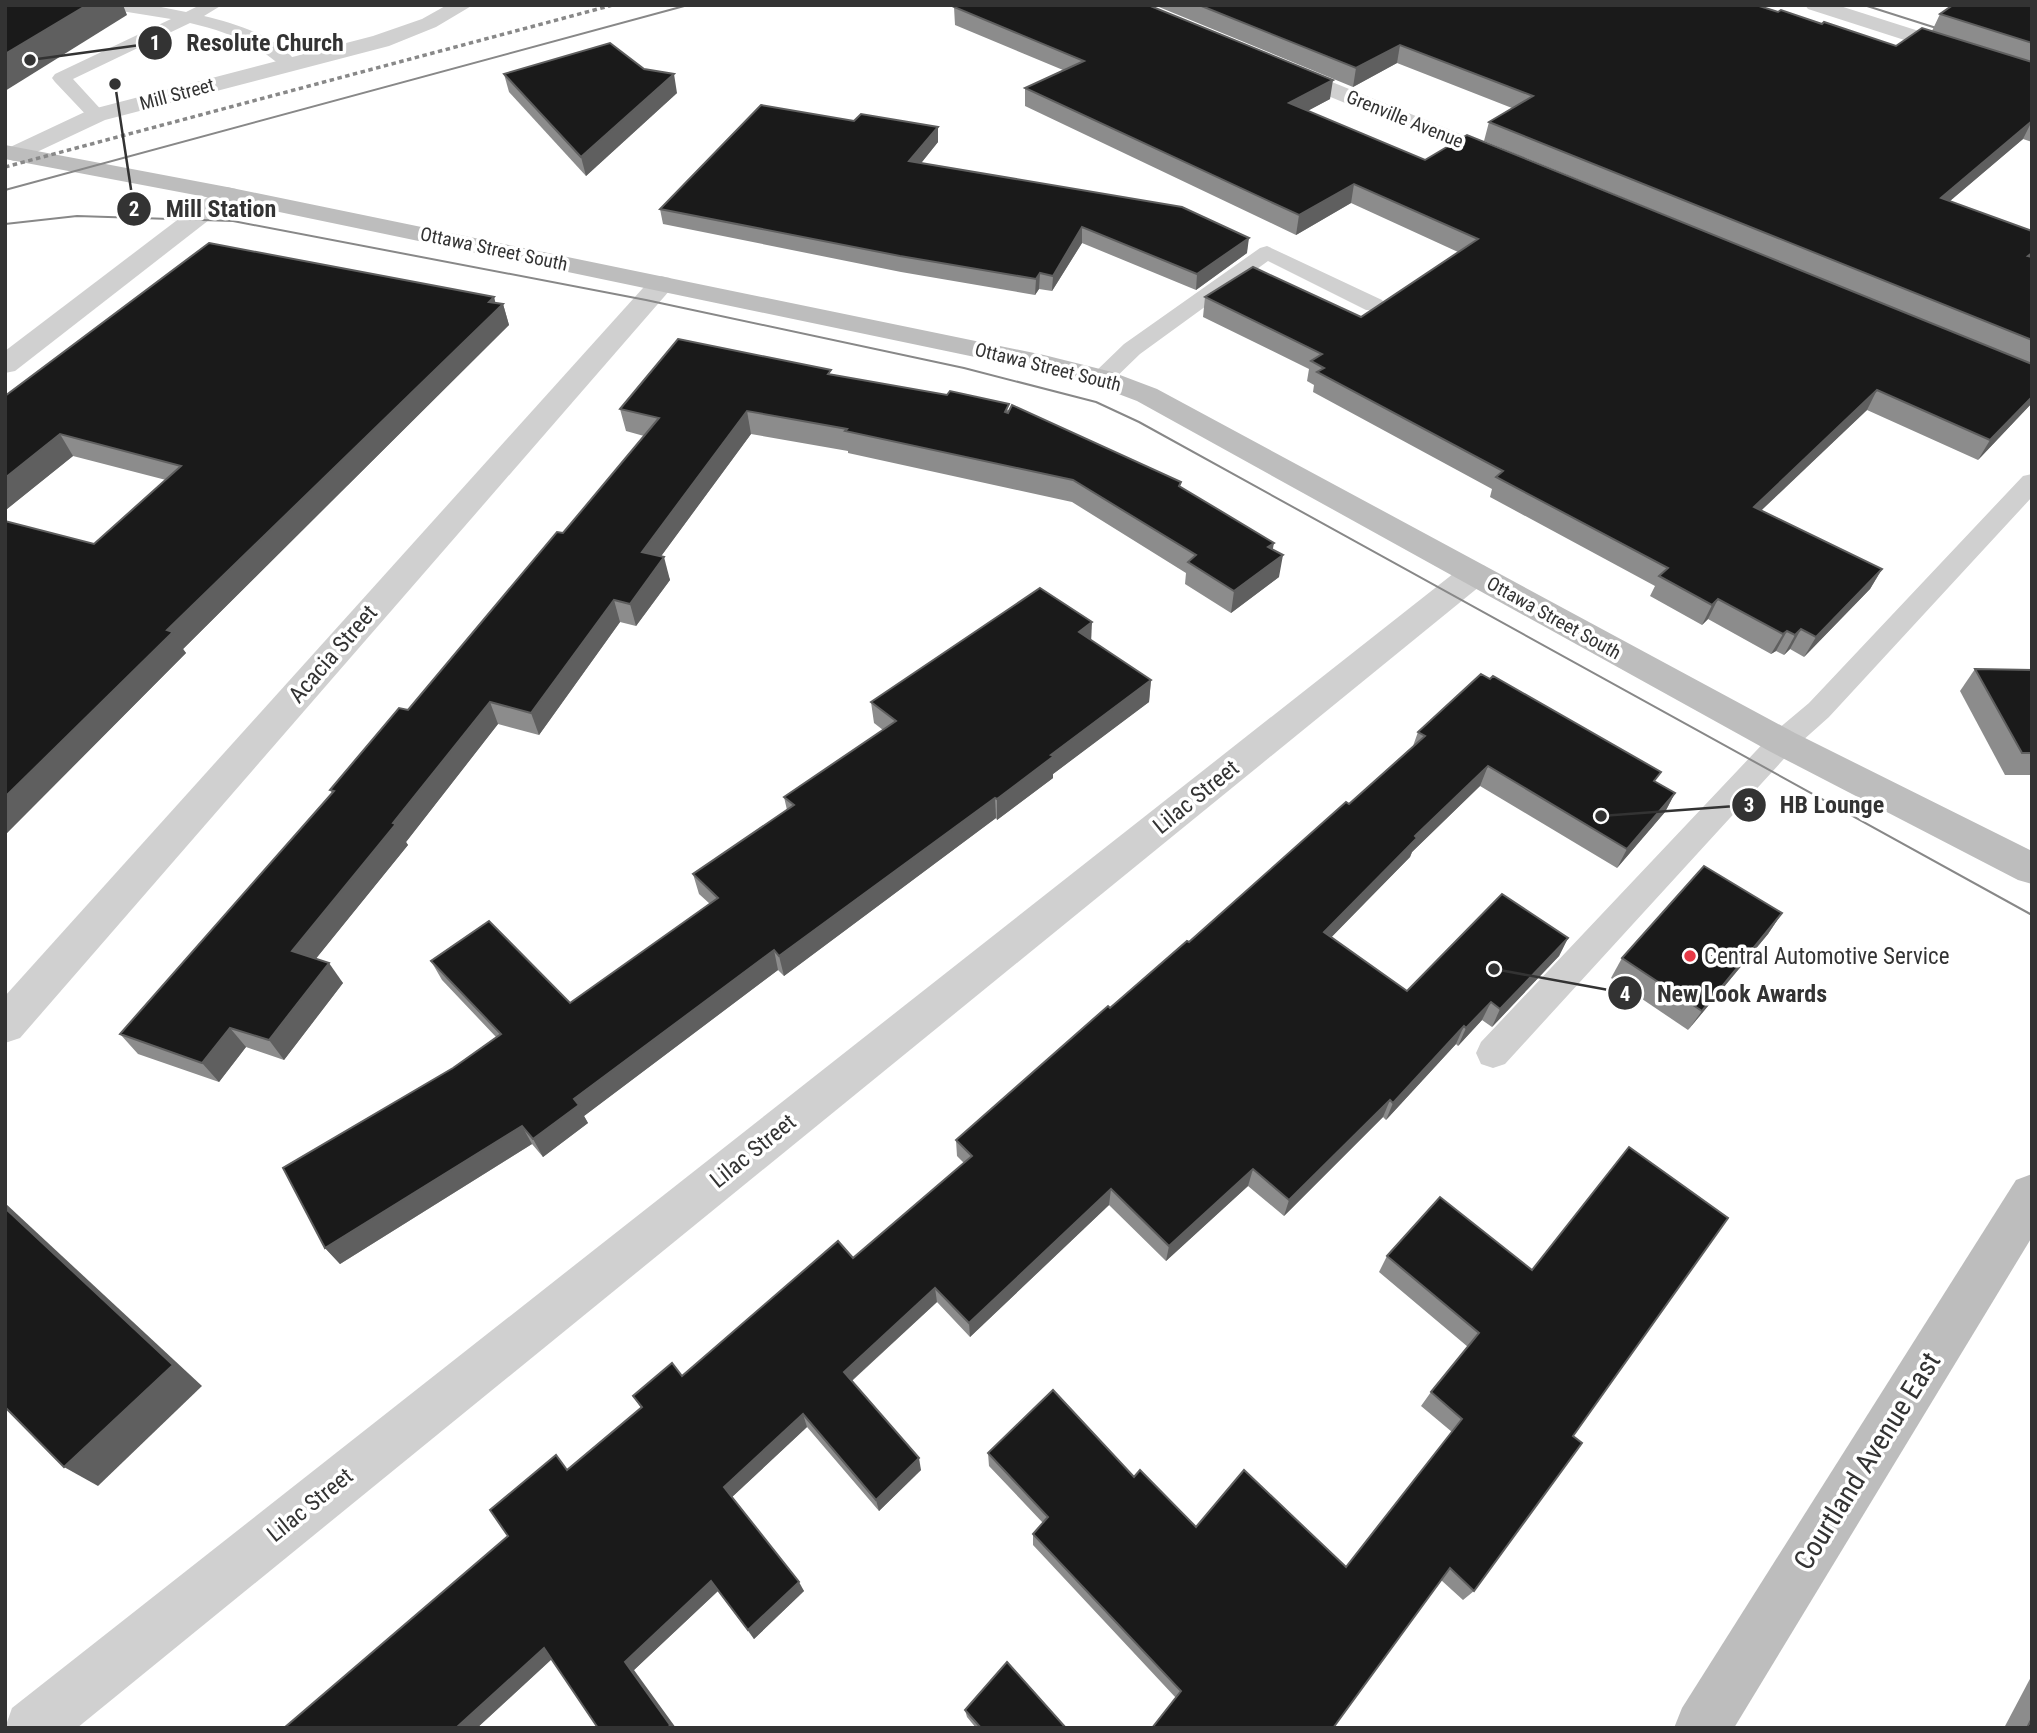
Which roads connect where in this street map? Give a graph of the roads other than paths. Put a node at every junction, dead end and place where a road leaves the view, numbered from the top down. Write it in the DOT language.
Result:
graph roads {
  1 [pos="116,5"];
  2 [pos="214,5"];
  3 [pos="463,5"];
  4 [pos="1815,5"];
  5 [pos="194,17"];
  6 [pos="1261,60"];
  7 [pos="289,64"];
  8 [pos="2032,74"];
  9 [pos="97,115"];
  10 [pos="10,153"];
  11 [pos="1529,170"];
  12 [pos="227,194"];
  13 [pos="1244,242"];
  14 [pos="1267,253"];
  15 [pos="661,284"];
  16 [pos="1374,305"];
  17 [pos="5,365"];
  18 [pos="1102,378"];
  19 [pos="2032,482"];
  20 [pos="1474,574"];
  21 [pos="1782,742"];
  22 [pos="2032,869"];
  23 [pos="5,1025"];
  24 [pos="1493,1053"];
  25 [pos="2032,1195"];
  26 [pos="32,1728"];
  27 [pos="1702,1728"];
  1 -- 5 [label="lane"];
  2 -- 5 [label="lane"];
  3 -- 7 [label="street, Mill Street"];
  4 -- 8 [label="street"];
  5 -- 7 [label="lane"];
  5 -- 9 [label="lane"];
  6 -- 11 [label="street, Grenville Avenue"];
  7 -- 9 [label="street, Mill Street"];
  9 -- 10 [label="street, Mill Street"];
  10 -- 12 [label="main road, Ottawa Street South"];
  12 -- 15 [label="main road, Ottawa Street South"];
  12 -- 17 [label="street"];
  13 -- 14 [label="lane"];
  14 -- 16 [label="lane"];
  14 -- 18 [label="lane"];
  15 -- 18 [label="main road, Ottawa Street South"];
  15 -- 23 [label="street, Acacia Street"];
  18 -- 20 [label="main road, Ottawa Street South"];
  19 -- 21 [label="lane"];
  20 -- 21 [label="main road, Ottawa Street South"];
  20 -- 26 [label="street, Lilac Street"];
  21 -- 22 [label="main road, Ottawa Street South"];
  21 -- 24 [label="lane"];
  25 -- 27 [label="main road, Courtland Avenue East"];
}
